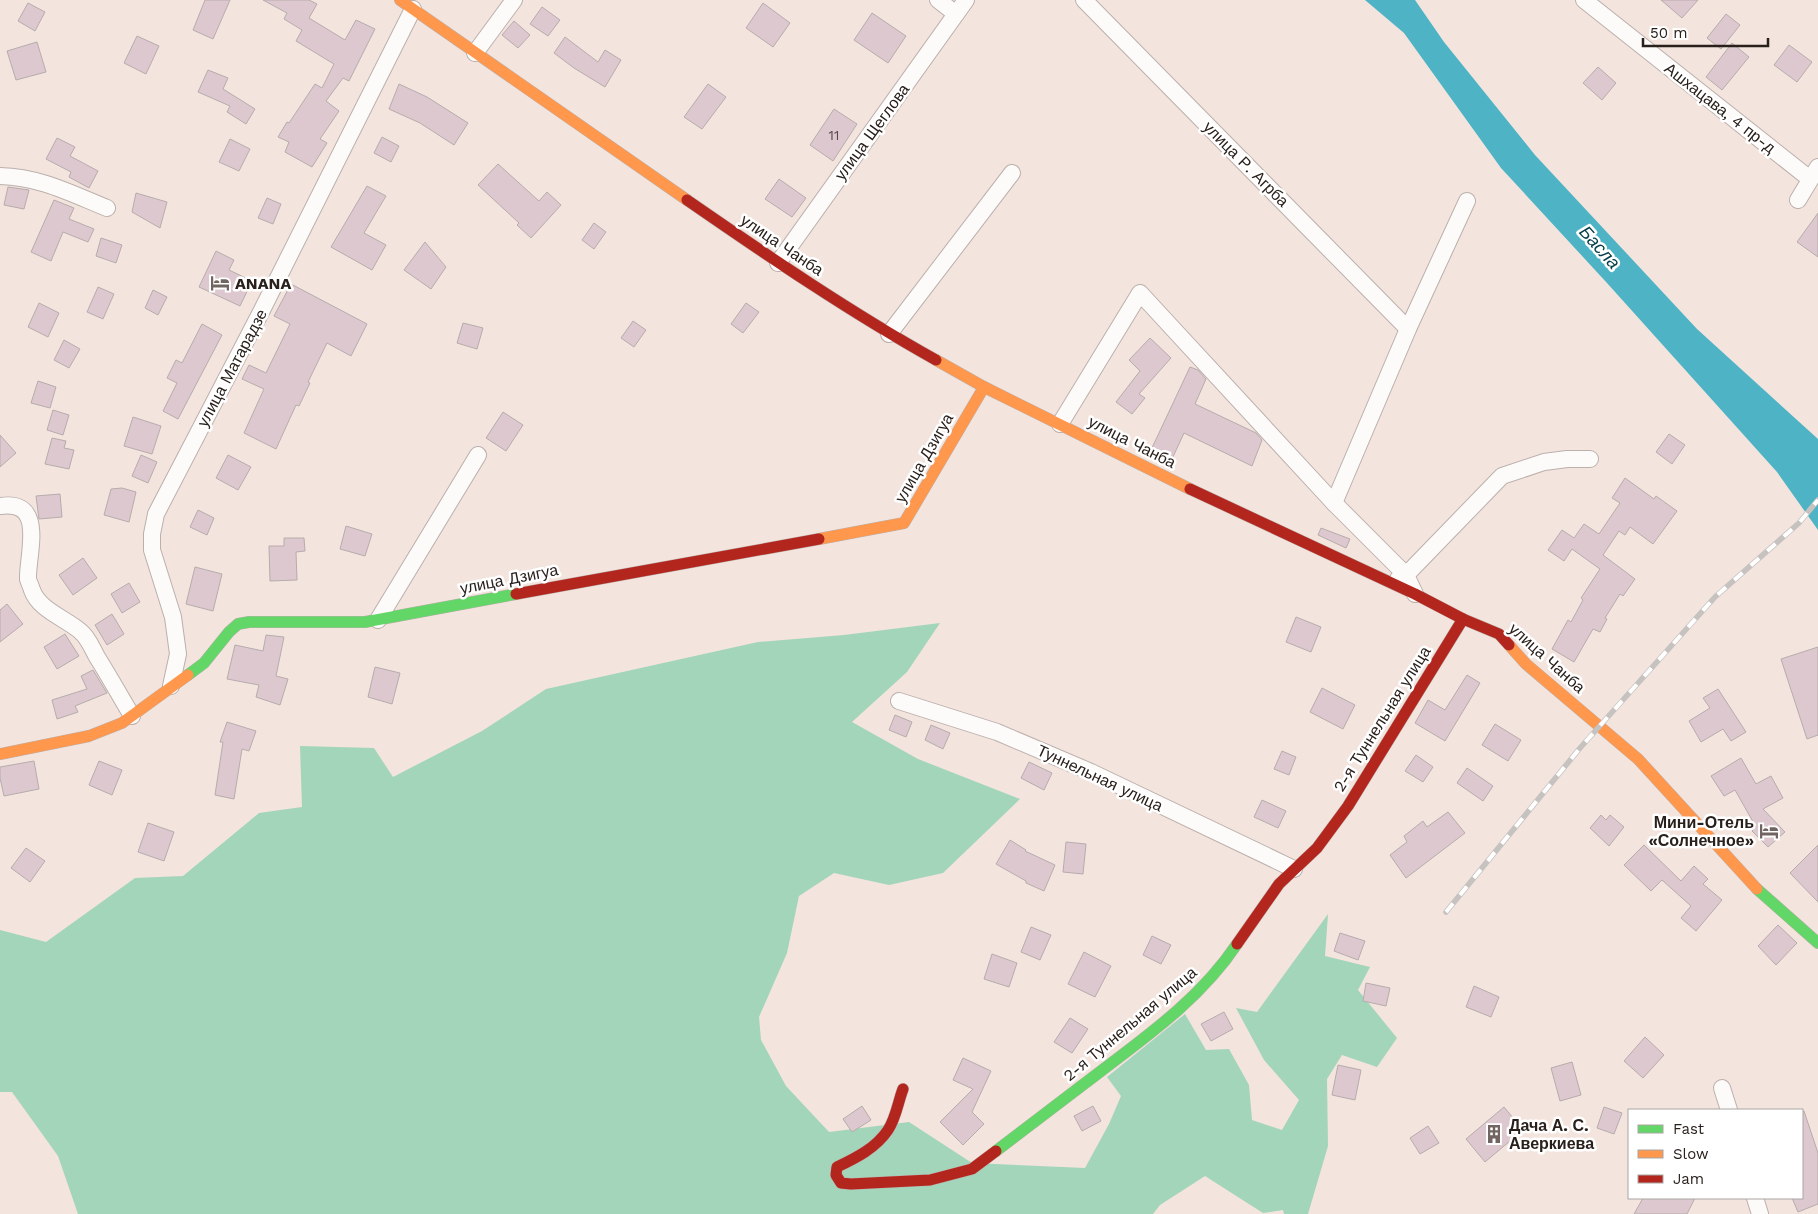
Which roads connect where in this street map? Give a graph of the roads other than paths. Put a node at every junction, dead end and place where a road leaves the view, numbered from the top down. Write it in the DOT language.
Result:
graph roads {
  1 [pos="514,0"];
  2 [pos="938,0"];
  3 [pos="966,0"];
  4 [pos="1084,0"];
  5 [pos="1584,0"];
  6 [pos="406,4"];
  7 [pos="956,14"];
  8 [pos="474,53"];
  9 [pos="1012,173"];
  10 [pos="1814,173"];
  11 [pos="0,176"];
  12 [pos="1798,200"];
  13 [pos="1467,201"];
  14 [pos="107,208"];
  15 [pos="778,263"];
  16 [pos="1408,329"];
  17 [pos="889,334"];
  18 [pos="984,387"];
  19 [pos="1060,424"];
  20 [pos="478,455"];
  21 [pos="1590,459"];
  22 [pos="1334,503"];
  23 [pos="0,506"];
  24 [pos="1406,575"];
  25 [pos="1390,582"];
  26 [pos="1416,594"];
  27 [pos="1463,619"];
  28 [pos="378,620"];
  29 [pos="171,686"];
  30 [pos="899,700"];
  31 [pos="132,716"];
  32 [pos="0,754"];
  33 [pos="1294,869"];
  34 [pos="1818,943"];
  35 [pos="1722,1088"];
  36 [pos="903,1089"];
  37 [pos="1729,1109"];
  38 [pos="1755,1199"];
  39 [pos="1760,1214"];
  1 -- 8 [label="street"];
  2 -- 7 [label="street"];
  3 -- 7 [label="street, улица Щеглова"];
  4 -- 16 [label="street, улица Р. Агрба"];
  5 -- 10 [label="street, Ашхацава, 4 пр-д"];
  6 -- 8 [label="street, улица Чанба"];
  6 -- 29 [label="street, улица Матарадзе"];
  7 -- 15 [label="street, улица Щеглова"];
  8 -- 15 [label="street, улица Чанба"];
  9 -- 17 [label="street"];
  10 -- 12 [label="street"];
  11 -- 14 [label="street"];
  13 -- 16 [label="street"];
  15 -- 17 [label="street, улица Чанба"];
  16 -- 22 [label="street"];
  17 -- 18 [label="street, улица Чанба"];
  18 -- 19 [label="street, улица Чанба"];
  18 -- 28 [label="street, улица Дзигуа"];
  19 -- 22 [label="street"];
  19 -- 25 [label="street, улица Чанба"];
  20 -- 28 [label="street"];
  21 -- 24 [label="street"];
  22 -- 24 [label="street"];
  23 -- 31 [label="street"];
  24 -- 25 [label="street"];
  24 -- 26 [label="street"];
  25 -- 26 [label="street, улица Чанба"];
  26 -- 27 [label="street, улица Чанба"];
  27 -- 33 [label="street, 2-я Туннельная улица"];
  27 -- 34 [label="street, улица Чанба"];
  28 -- 29 [label="street, улица Дзигуа"];
  29 -- 31 [label="street, улица Дзигуа"];
  30 -- 33 [label="street, Туннельная улица"];
  31 -- 32 [label="street, улица Дзигуа"];
  33 -- 36 [label="street, 2-я Туннельная улица"];
  35 -- 37 [label="street"];
  38 -- 39 [label="street"];
}
